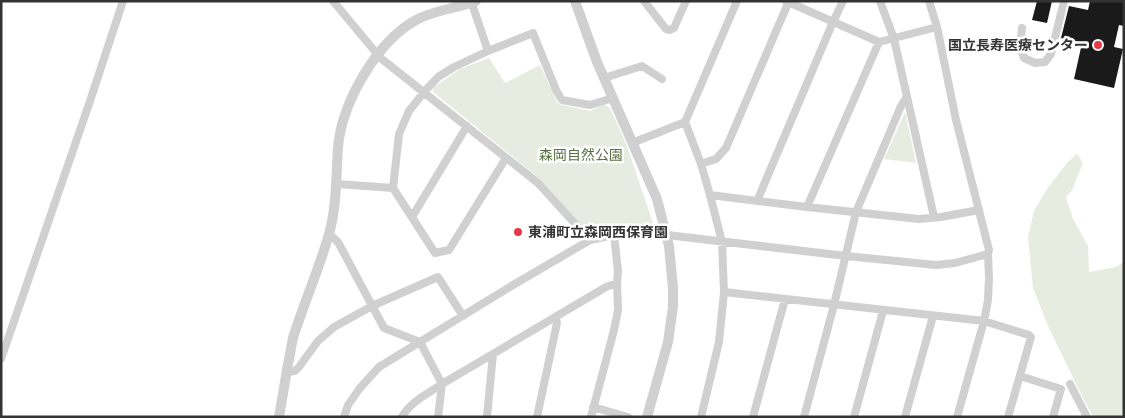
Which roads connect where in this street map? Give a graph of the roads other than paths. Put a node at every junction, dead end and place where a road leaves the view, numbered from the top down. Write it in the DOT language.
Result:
graph roads {
  1 [pos="123,1"];
  2 [pos="333,1"];
  3 [pos="575,1"];
  4 [pos="644,1"];
  5 [pos="686,1"];
  6 [pos="737,1"];
  7 [pos="843,1"];
  8 [pos="880,1"];
  9 [pos="929,1"];
  10 [pos="1064,1"];
  11 [pos="473,2"];
  12 [pos="788,2"];
  13 [pos="833,22"];
  14 [pos="937,27"];
  15 [pos="1022,28"];
  16 [pos="894,39"];
  17 [pos="880,42"];
  18 [pos="488,51"];
  19 [pos="378,55"];
  20 [pos="604,78"];
  21 [pos="662,80"];
  22 [pos="424,92"];
  23 [pos="612,98"];
  24 [pos="906,98"];
  25 [pos="684,122"];
  26 [pos="467,126"];
  27 [pos="632,143"];
  28 [pos="506,158"];
  29 [pos="701,164"];
  30 [pos="337,184"];
  31 [pos="393,188"];
  32 [pos="710,195"];
  33 [pos="757,201"];
  34 [pos="807,207"];
  35 [pos="979,210"];
  36 [pos="856,212"];
  37 [pos="412,217"];
  38 [pos="934,217"];
  39 [pos="329,234"];
  40 [pos="614,235"];
  41 [pos="667,235"];
  42 [pos="590,240"];
  43 [pos="722,242"];
  44 [pos="988,254"];
  45 [pos="846,256"];
  46 [pos="617,283"];
  47 [pos="724,292"];
  48 [pos="785,298"];
  49 [pos="834,304"];
  50 [pos="372,306"];
  51 [pos="883,311"];
  52 [pos="463,316"];
  53 [pos="933,316"];
  54 [pos="555,317"];
  55 [pos="984,321"];
  56 [pos="420,342"];
  57 [pos="493,354"];
  58 [pos="1,359"];
  59 [pos="287,372"];
  60 [pos="1020,376"];
  61 [pos="442,384"];
  62 [pos="1070,384"];
  63 [pos="593,407"];
  64 [pos="279,417"];
  65 [pos="344,417"];
  66 [pos="402,417"];
  67 [pos="438,417"];
  68 [pos="487,417"];
  69 [pos="537,417"];
  70 [pos="591,417"];
  71 [pos="628,417"];
  72 [pos="647,417"];
  73 [pos="701,417"];
  74 [pos="752,417"];
  75 [pos="804,417"];
  76 [pos="854,417"];
  77 [pos="905,417"];
  78 [pos="957,417"];
  79 [pos="1008,417"];
  80 [pos="1053,417"];
  81 [pos="1087,417"];
  1 -- 58 [label="street"];
  2 -- 19 [label="street"];
  3 -- 20 [label="street"];
  4 -- 5 [label="street"];
  6 -- 25 [label="street"];
  7 -- 13 [label="street"];
  8 -- 16 [label="street"];
  9 -- 14 [label="street"];
  10 -- 15 [label="street"];
  11 -- 18 [label="street"];
  11 -- 19 [label="street"];
  12 -- 13 [label="street"];
  12 -- 29 [label="street"];
  13 -- 17 [label="street"];
  13 -- 33 [label="street"];
  14 -- 16 [label="street"];
  14 -- 35 [label="street"];
  16 -- 17 [label="street"];
  16 -- 24 [label="street"];
  17 -- 34 [label="street"];
  18 -- 22 [label="street"];
  18 -- 23 [label="street"];
  19 -- 22 [label="street"];
  19 -- 30 [label="street"];
  20 -- 21 [label="street"];
  20 -- 23 [label="street"];
  22 -- 26 [label="street"];
  22 -- 31 [label="street"];
  23 -- 27 [label="street"];
  24 -- 36 [label="street"];
  24 -- 38 [label="street"];
  25 -- 27 [label="street"];
  25 -- 29 [label="street"];
  26 -- 28 [label="street"];
  26 -- 37 [label="street"];
  27 -- 41 [label="street"];
  28 -- 37 [label="street"];
  28 -- 42 [label="street"];
  29 -- 32 [label="street"];
  30 -- 31 [label="street"];
  30 -- 39 [label="street"];
  31 -- 37 [label="street"];
  32 -- 33 [label="street"];
  32 -- 43 [label="street"];
  33 -- 34 [label="street"];
  34 -- 36 [label="street"];
  35 -- 38 [label="street"];
  35 -- 44 [label="street"];
  36 -- 38 [label="street"];
  36 -- 45 [label="street"];
  39 -- 50 [label="street"];
  39 -- 59 [label="street"];
  40 -- 41 [label="street"];
  40 -- 42 [label="street"];
  40 -- 46 [label="street"];
  41 -- 43 [label="street"];
  41 -- 72 [label="street"];
  42 -- 52 [label="street"];
  43 -- 45 [label="street"];
  43 -- 47 [label="street"];
  44 -- 45 [label="street"];
  44 -- 55 [label="street"];
  45 -- 49 [label="street"];
  46 -- 54 [label="street"];
  46 -- 63 [label="street"];
  47 -- 48 [label="street"];
  47 -- 73 [label="street"];
  48 -- 49 [label="street"];
  48 -- 74 [label="street"];
  49 -- 51 [label="street"];
  49 -- 75 [label="street"];
  50 -- 52 [label="street"];
  50 -- 56 [label="street"];
  50 -- 59 [label="street"];
  51 -- 53 [label="street"];
  51 -- 76 [label="street"];
  52 -- 56 [label="street"];
  53 -- 55 [label="street"];
  53 -- 77 [label="street"];
  54 -- 57 [label="street"];
  54 -- 69 [label="street"];
  55 -- 60 [label="street"];
  55 -- 78 [label="street"];
  56 -- 61 [label="street"];
  56 -- 65 [label="street"];
  57 -- 61 [label="street"];
  57 -- 68 [label="street"];
  59 -- 64 [label="street"];
  60 -- 79 [label="street"];
  60 -- 80 [label="street"];
  61 -- 66 [label="street"];
  61 -- 67 [label="street"];
  62 -- 81 [label="street"];
  63 -- 70 [label="street"];
  63 -- 71 [label="street"];
}
